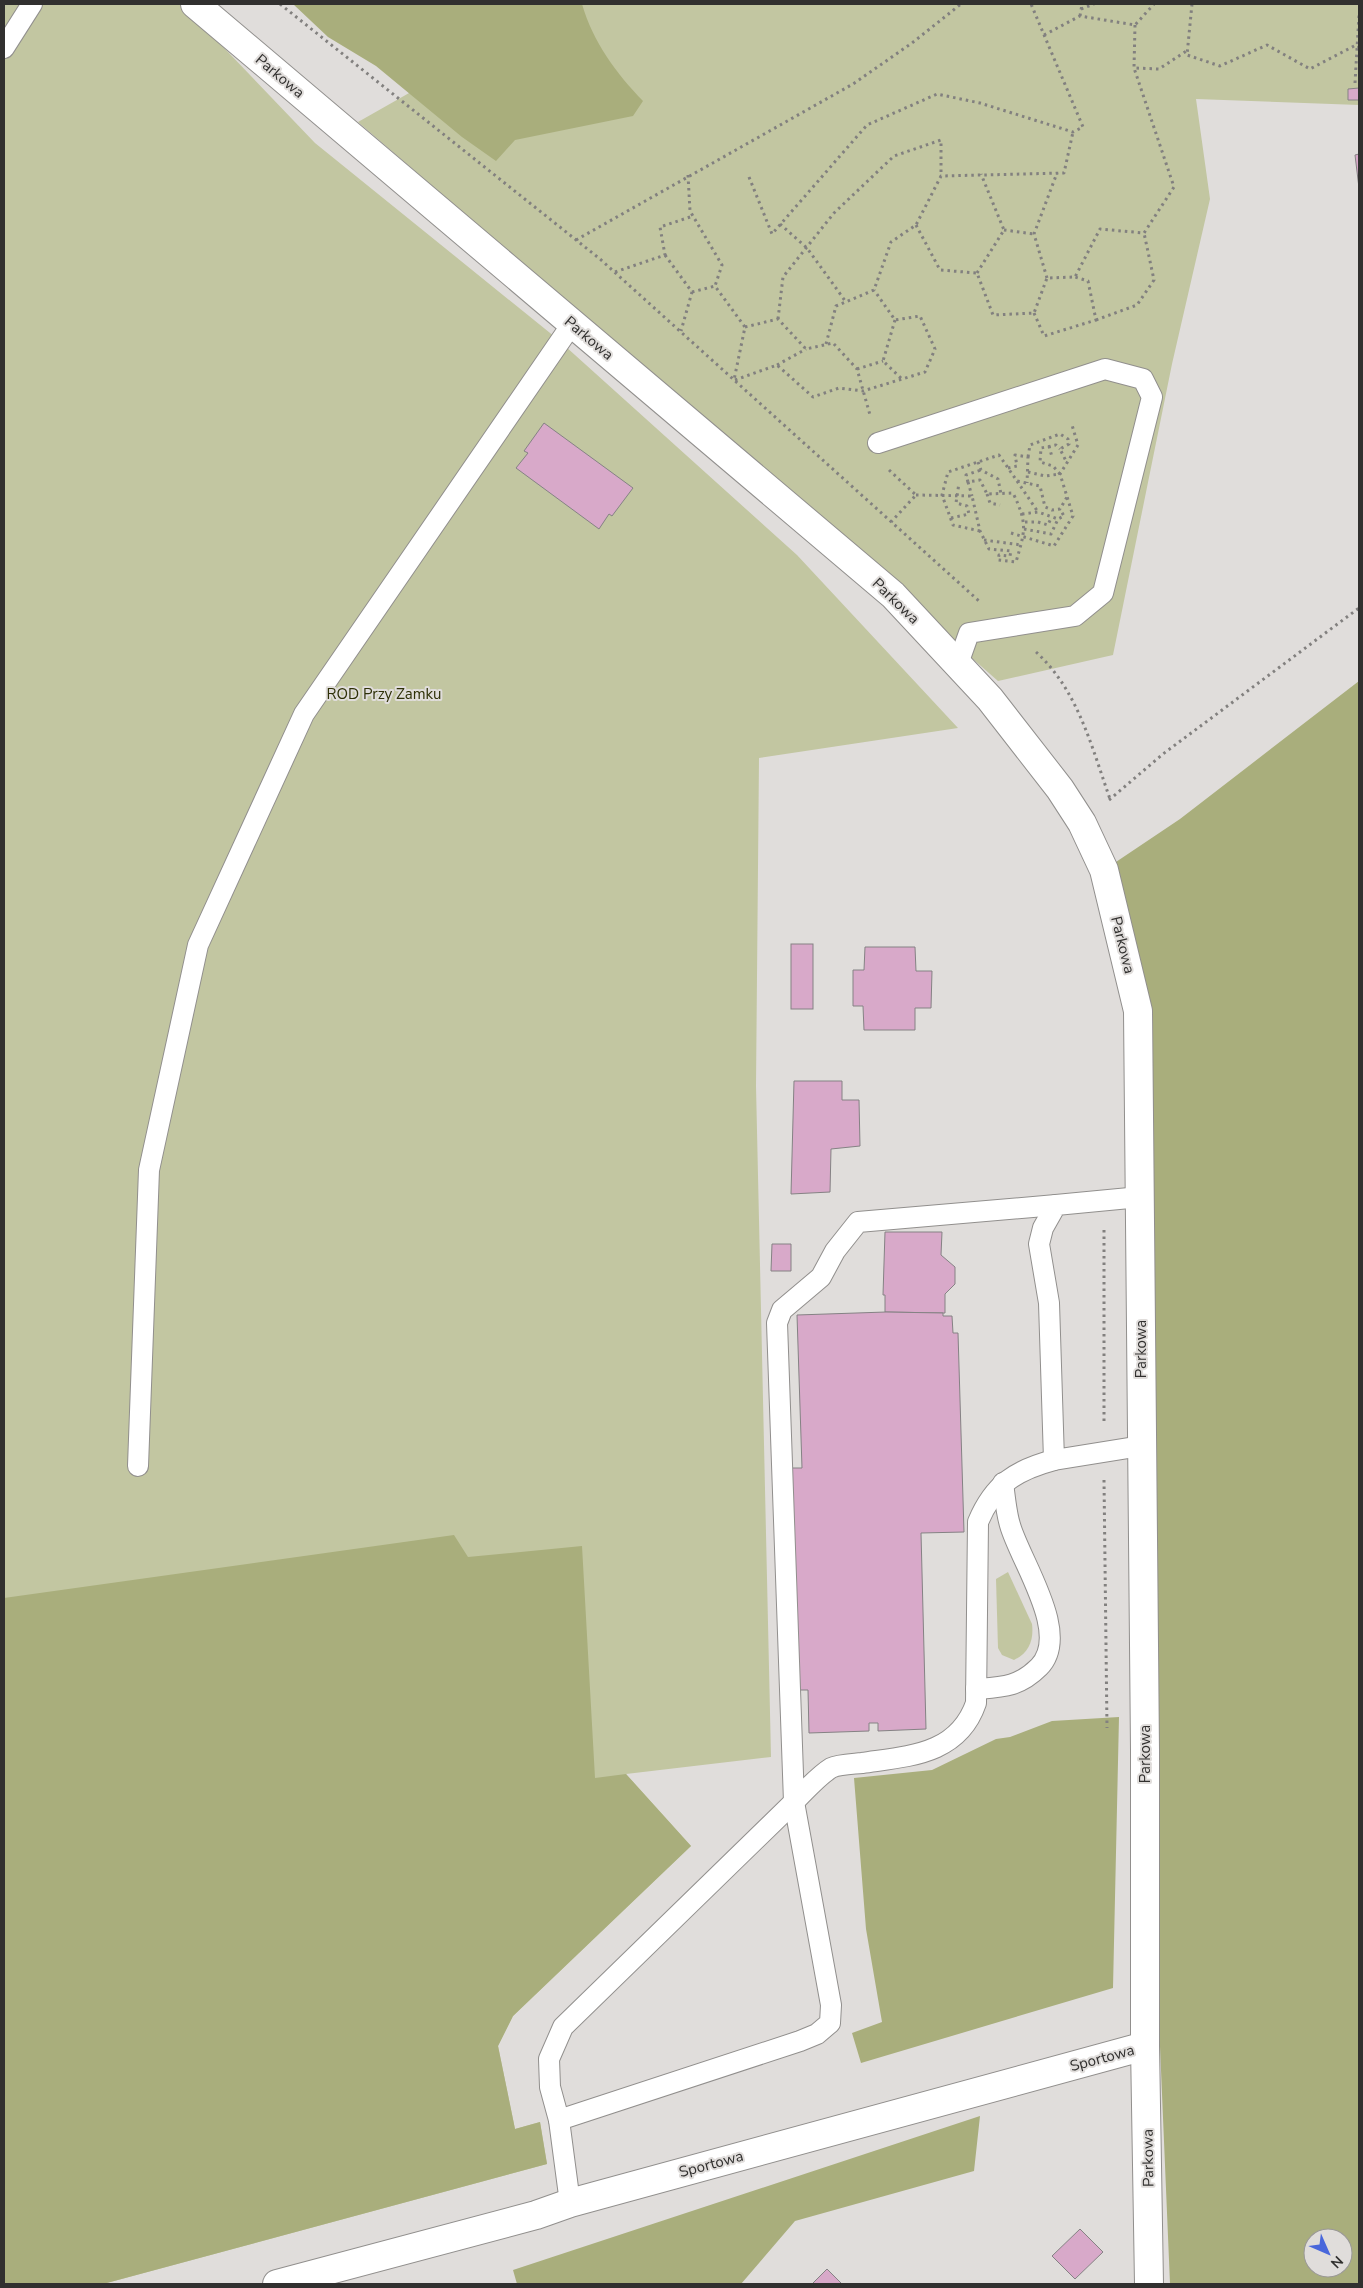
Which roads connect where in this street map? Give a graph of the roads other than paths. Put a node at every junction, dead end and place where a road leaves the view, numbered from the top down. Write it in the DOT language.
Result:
graph roads {
  1 [pos="32,4"];
  2 [pos="195,4"];
  3 [pos="4,48"];
  4 [pos="572,324"];
  5 [pos="878,444"];
  6 [pos="958,664"];
  7 [pos="1140,1197"];
  8 [pos="1056,1205"];
  9 [pos="1141,1446"];
  10 [pos="1054,1460"];
  11 [pos="138,1466"];
  12 [pos="1003,1483"];
  13 [pos="976,1689"];
  14 [pos="794,1802"];
  15 [pos="1145,2046"];
  16 [pos="559,2120"];
  17 [pos="570,2203"];
  18 [pos="277,2284"];
  19 [pos="1149,2284"];
  1 -- 3 [label="lane"];
  2 -- 4 [label="street, Parkowa"];
  4 -- 6 [label="street, Parkowa"];
  4 -- 11 [label="lane"];
  5 -- 6 [label="lane"];
  6 -- 7 [label="street, Parkowa"];
  7 -- 8 [label="lane"];
  7 -- 9 [label="street, Parkowa"];
  8 -- 10 [label="lane"];
  8 -- 14 [label="lane"];
  9 -- 10 [label="lane"];
  9 -- 15 [label="street, Parkowa"];
  10 -- 12 [label="lane"];
  12 -- 13 [label="lane"];
  12 -- 13 [label="lane"];
  13 -- 14 [label="lane"];
  14 -- 16 [label="lane"];
  14 -- 16 [label="lane"];
  15 -- 17 [label="street, Sportowa"];
  15 -- 19 [label="street, Parkowa"];
  16 -- 17 [label="lane"];
  17 -- 18 [label="street, Sportowa"];
}
